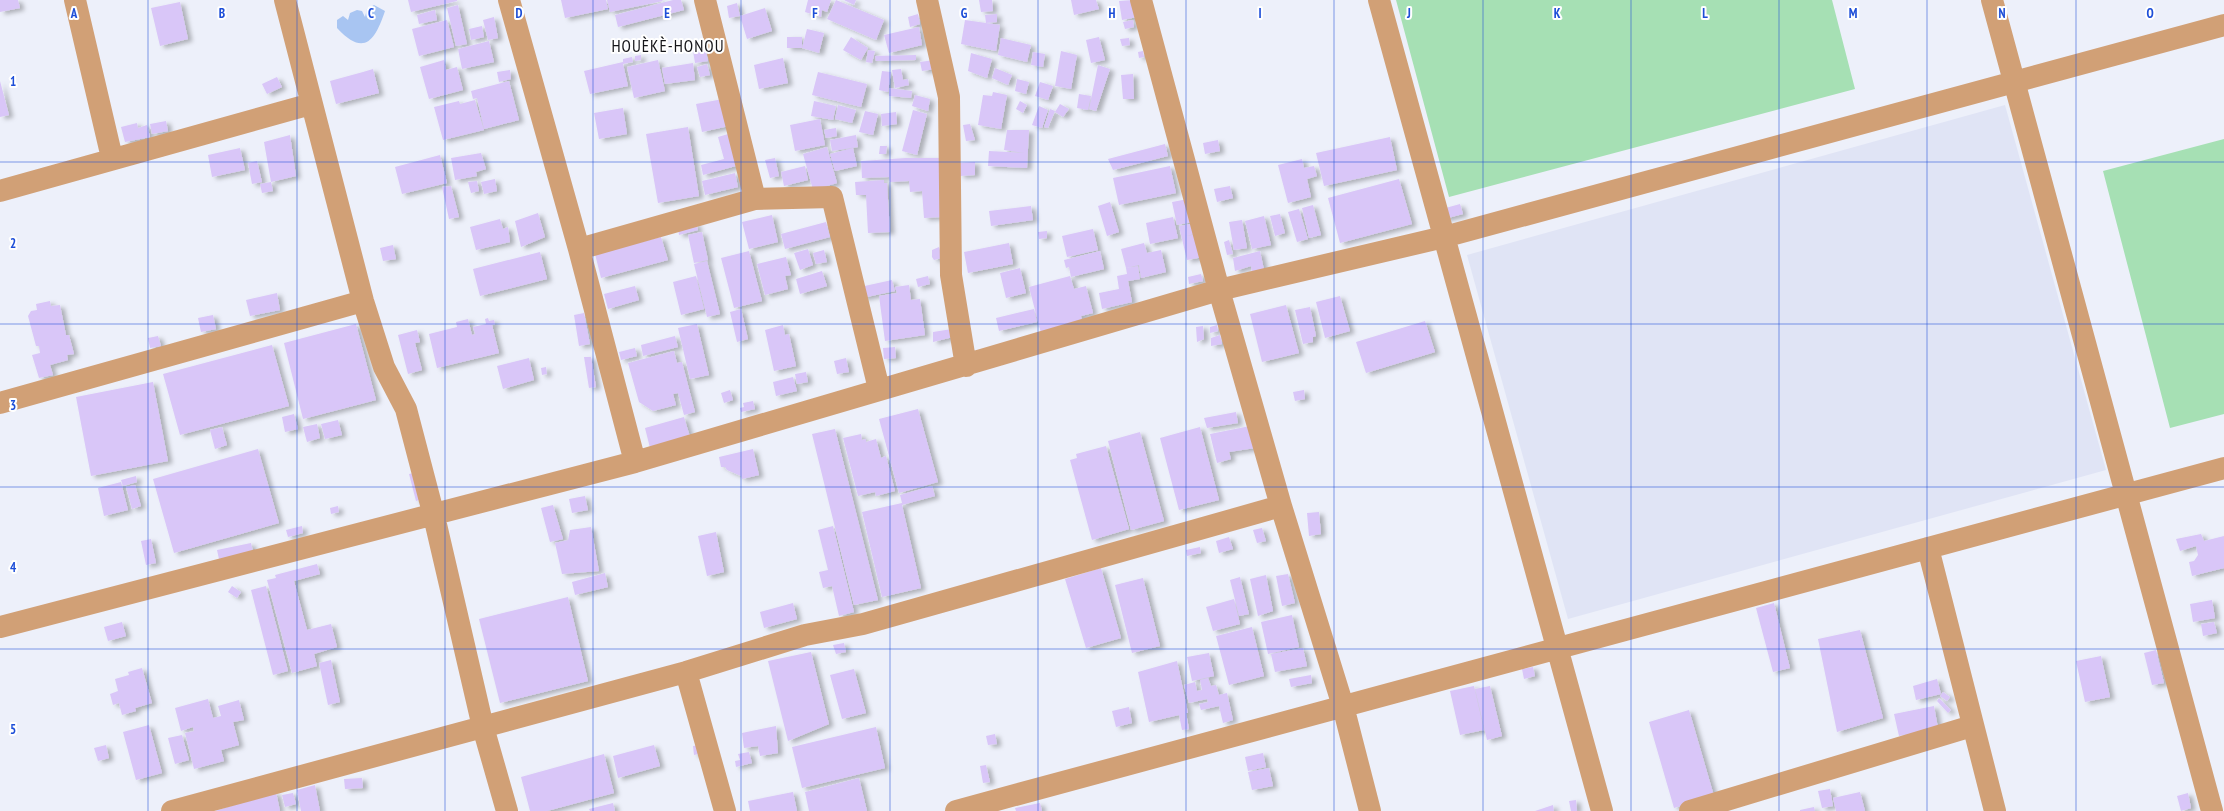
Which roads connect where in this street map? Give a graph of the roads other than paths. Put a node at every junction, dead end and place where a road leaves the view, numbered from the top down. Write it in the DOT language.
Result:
graph roads {
  1 [pos="76,0"];
  2 [pos="286,0"];
  3 [pos="509,0"];
  4 [pos="705,0"];
  5 [pos="927,0"];
  6 [pos="1141,0"];
  7 [pos="1379,0"];
  8 [pos="1992,0"];
  9 [pos="2224,25"];
  10 [pos="2014,82"];
  11 [pos="311,104"];
  12 [pos="112,158"];
  13 [pos="0,191"];
  14 [pos="755,199"];
  15 [pos="1444,237"];
  16 [pos="579,249"];
  17 [pos="1219,290"];
  18 [pos="363,300"];
  19 [pos="966,366"];
  20 [pos="879,389"];
  21 [pos="0,403"];
  22 [pos="635,462"];
  23 [pos="2224,468"];
  24 [pos="2125,495"];
  25 [pos="1281,506"];
  26 [pos="434,516"];
  27 [pos="1928,548"];
  28 [pos="0,627"];
  29 [pos="1556,649"];
  30 [pos="686,672"];
  31 [pos="1343,706"];
  32 [pos="1972,726"];
  33 [pos="483,727"];
  34 [pos="172,811"];
  35 [pos="507,811"];
  36 [pos="725,811"];
  37 [pos="956,811"];
  38 [pos="1370,811"];
  39 [pos="1602,811"];
  40 [pos="1690,811"];
  41 [pos="1995,811"];
  42 [pos="2212,811"];
  1 -- 12 [label="street"];
  2 -- 11 [label="street"];
  3 -- 16 [label="street"];
  4 -- 14 [label="street"];
  5 -- 19 [label="street"];
  6 -- 17 [label="street"];
  7 -- 15 [label="street"];
  8 -- 10 [label="street"];
  9 -- 10 [label="street"];
  10 -- 15 [label="street"];
  10 -- 24 [label="street"];
  11 -- 12 [label="street"];
  11 -- 18 [label="street"];
  12 -- 13 [label="street"];
  14 -- 16 [label="street"];
  14 -- 20 [label="street"];
  15 -- 17 [label="street"];
  15 -- 29 [label="street"];
  16 -- 22 [label="street"];
  17 -- 19 [label="street"];
  17 -- 25 [label="street"];
  18 -- 21 [label="street"];
  18 -- 26 [label="street"];
  19 -- 20 [label="street"];
  20 -- 22 [label="street"];
  22 -- 26 [label="street"];
  23 -- 24 [label="street"];
  24 -- 27 [label="street"];
  24 -- 42 [label="street"];
  25 -- 30 [label="street"];
  25 -- 31 [label="street"];
  26 -- 28 [label="street"];
  26 -- 33 [label="street"];
  27 -- 29 [label="street"];
  27 -- 32 [label="street"];
  29 -- 31 [label="street"];
  29 -- 39 [label="street"];
  30 -- 33 [label="street"];
  30 -- 36 [label="street"];
  31 -- 37 [label="street"];
  31 -- 38 [label="street"];
  32 -- 40 [label="street"];
  32 -- 41 [label="street"];
  33 -- 34 [label="street"];
  33 -- 35 [label="street"];
}
